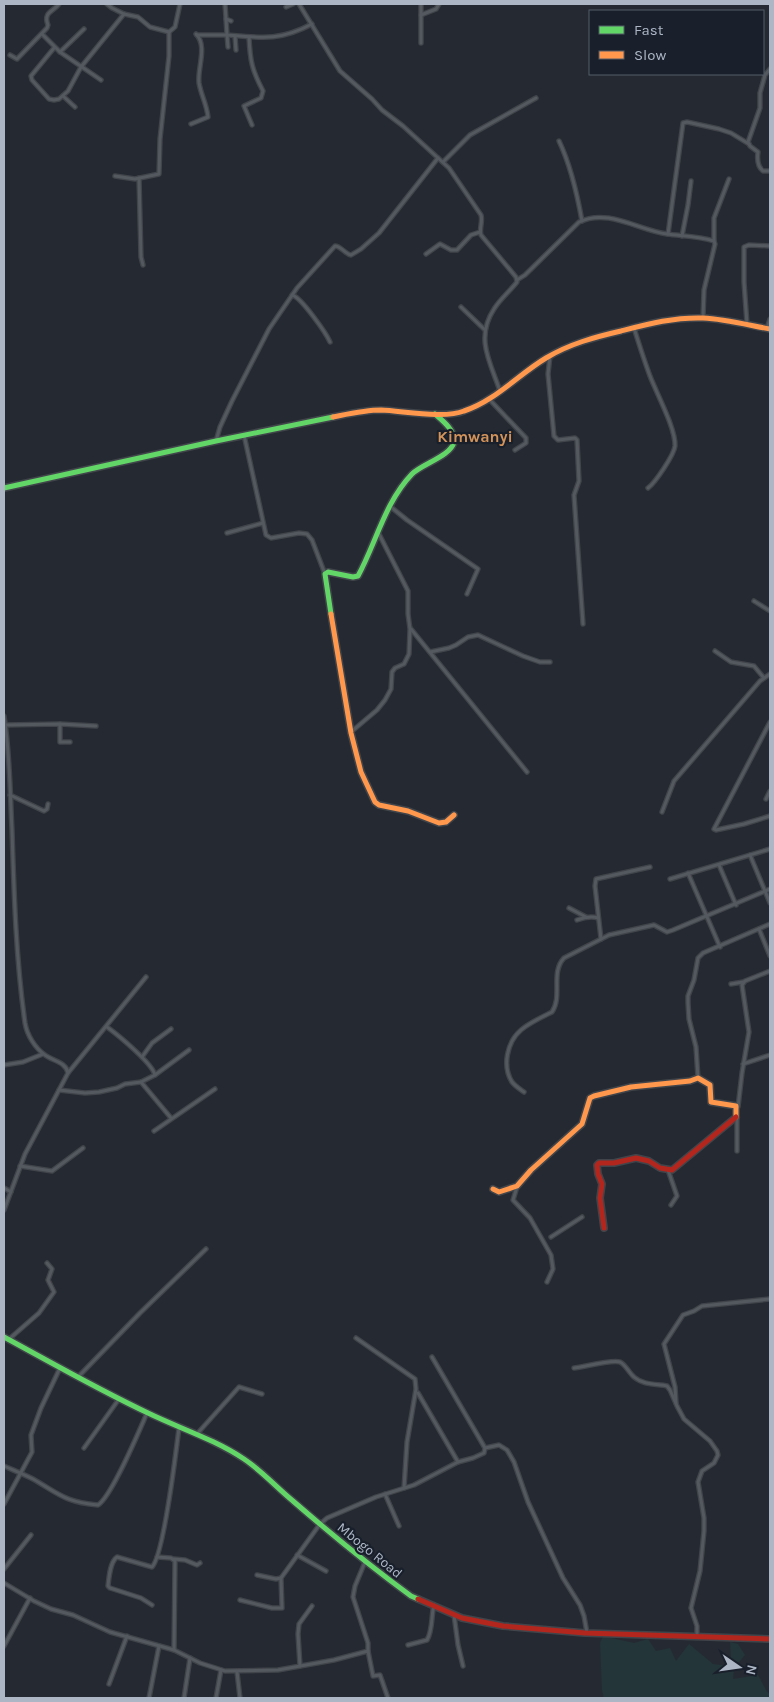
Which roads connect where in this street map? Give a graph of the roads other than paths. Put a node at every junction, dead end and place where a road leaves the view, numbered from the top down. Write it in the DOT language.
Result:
graph roads {
  1 [pos="59,4"];
  2 [pos="107,4"];
  3 [pos="180,4"];
  4 [pos="225,4"];
  5 [pos="293,4"];
  6 [pos="299,4"];
  7 [pos="421,4"];
  8 [pos="439,4"];
  9 [pos="286,7"];
  10 [pos="124,14"];
  11 [pos="421,16"];
  12 [pos="226,19"];
  13 [pos="231,21"];
  14 [pos="312,24"];
  15 [pos="84,28"];
  16 [pos="170,32"];
  17 [pos="42,34"];
  18 [pos="227,35"];
  19 [pos="235,36"];
  20 [pos="249,37"];
  21 [pos="422,43"];
  22 [pos="228,47"];
  23 [pos="54,48"];
  24 [pos="236,50"];
  25 [pos="60,52"];
  26 [pos="10,55"];
  27 [pos="80,67"];
  28 [pos="770,69"];
  29 [pos="101,80"];
  30 [pos="63,96"];
  31 [pos="536,98"];
  32 [pos="75,107"];
  33 [pos="190,124"];
  34 [pos="252,125"];
  35 [pos="559,140"];
  36 [pos="749,144"];
  37 [pos="438,158"];
  38 [pos="443,162"];
  39 [pos="770,171"];
  40 [pos="115,176"];
  41 [pos="139,178"];
  42 [pos="729,179"];
  43 [pos="691,181"];
  44 [pos="582,221"];
  45 [pos="480,232"];
  46 [pos="668,234"];
  47 [pos="682,236"];
  48 [pos="714,241"];
  49 [pos="770,246"];
  50 [pos="426,254"];
  51 [pos="143,265"];
  52 [pos="517,280"];
  53 [pos="292,295"];
  54 [pos="461,308"];
  55 [pos="703,318"];
  56 [pos="770,320"];
  57 [pos="747,324"];
  58 [pos="634,328"];
  59 [pos="484,329"];
  60 [pos="769,329"];
  61 [pos="330,342"];
  62 [pos="550,355"];
  63 [pos="500,391"];
  64 [pos="490,399"];
  65 [pos="435,414"];
  66 [pos="244,435"];
  67 [pos="216,441"];
  68 [pos="515,450"];
  69 [pos="4,488"];
  70 [pos="648,488"];
  71 [pos="391,507"];
  72 [pos="263,523"];
  73 [pos="227,533"];
  74 [pos="379,534"];
  75 [pos="325,574"];
  76 [pos="467,594"];
  77 [pos="754,601"];
  78 [pos="770,611"];
  79 [pos="583,624"];
  80 [pos="410,629"];
  81 [pos="715,651"];
  82 [pos="430,652"];
  83 [pos="550,662"];
  84 [pos="770,674"];
  85 [pos="764,678"];
  86 [pos="4,716"];
  87 [pos="770,722"];
  88 [pos="60,724"];
  89 [pos="5,725"];
  90 [pos="96,726"];
  91 [pos="351,732"];
  92 [pos="70,742"];
  93 [pos="527,772"];
  94 [pos="770,791"];
  95 [pos="10,795"];
  96 [pos="766,799"];
  97 [pos="48,804"];
  98 [pos="662,812"];
  99 [pos="454,814"];
  100 [pos="770,816"];
  101 [pos="770,849"];
  102 [pos="750,855"];
  103 [pos="719,865"];
  104 [pos="650,866"];
  105 [pos="688,873"];
  106 [pos="670,879"];
  107 [pos="770,889"];
  108 [pos="765,891"];
  109 [pos="770,903"];
  110 [pos="736,905"];
  111 [pos="569,908"];
  112 [pos="706,916"];
  113 [pos="586,917"];
  114 [pos="598,918"];
  115 [pos="577,920"];
  116 [pos="770,924"];
  117 [pos="759,929"];
  118 [pos="601,938"];
  119 [pos="720,946"];
  120 [pos="770,956"];
  121 [pos="770,971"];
  122 [pos="146,977"];
  123 [pos="743,982"];
  124 [pos="731,984"];
  125 [pos="106,1026"];
  126 [pos="171,1029"];
  127 [pos="189,1050"];
  128 [pos="43,1054"];
  129 [pos="770,1055"];
  130 [pos="142,1057"];
  131 [pos="743,1064"];
  132 [pos="4,1065"];
  133 [pos="68,1072"];
  134 [pos="155,1075"];
  135 [pos="698,1078"];
  136 [pos="141,1082"];
  137 [pos="215,1089"];
  138 [pos="59,1090"];
  139 [pos="524,1092"];
  140 [pos="171,1118"];
  141 [pos="154,1131"];
  142 [pos="83,1148"];
  143 [pos="737,1151"];
  144 [pos="20,1166"];
  145 [pos="668,1170"];
  146 [pos="518,1186"];
  147 [pos="4,1188"];
  148 [pos="493,1188"];
  149 [pos="11,1192"];
  150 [pos="671,1205"];
  151 [pos="4,1210"];
  152 [pos="582,1217"];
  153 [pos="604,1228"];
  154 [pos="551,1237"];
  155 [pos="206,1249"];
  156 [pos="47,1263"];
  157 [pos="547,1282"];
  158 [pos="770,1299"];
  159 [pos="6,1338"];
  160 [pos="356,1338"];
  161 [pos="432,1357"];
  162 [pos="60,1368"];
  163 [pos="574,1368"];
  164 [pos="78,1377"];
  165 [pos="418,1393"];
  166 [pos="262,1394"];
  167 [pos="119,1399"];
  168 [pos="677,1406"];
  169 [pos="148,1413"];
  170 [pos="179,1428"];
  171 [pos="196,1435"];
  172 [pos="84,1448"];
  173 [pos="485,1448"];
  174 [pos="458,1462"];
  175 [pos="4,1466"];
  176 [pos="20,1473"];
  177 [pos="404,1488"];
  178 [pos="385,1494"];
  179 [pos="4,1501"];
  180 [pos="320,1524"];
  181 [pos="399,1526"];
  182 [pos="31,1535"];
  183 [pos="297,1555"];
  184 [pos="157,1557"];
  185 [pos="174,1559"];
  186 [pos="365,1562"];
  187 [pos="200,1563"];
  188 [pos="4,1568"];
  189 [pos="326,1571"];
  190 [pos="257,1575"];
  191 [pos="280,1578"];
  192 [pos="4,1583"];
  193 [pos="30,1598"];
  194 [pos="240,1600"];
  195 [pos="152,1605"];
  196 [pos="434,1605"];
  197 [pos="312,1606"];
  198 [pos="454,1614"];
  199 [pos="587,1633"];
  200 [pos="126,1636"];
  201 [pos="697,1636"];
  202 [pos="770,1639"];
  203 [pos="408,1645"];
  204 [pos="4,1646"];
  205 [pos="159,1646"];
  206 [pos="174,1650"];
  207 [pos="368,1651"];
  208 [pos="190,1658"];
  209 [pos="300,1666"];
  210 [pos="464,1666"];
  211 [pos="221,1670"];
  212 [pos="237,1672"];
  213 [pos="109,1684"];
  214 [pos="149,1698"];
  215 [pos="184,1698"];
  216 [pos="216,1698"];
  217 [pos="240,1698"];
  218 [pos="388,1698"];
  1 -- 17 [label="street"];
  2 -- 10 [label="street"];
  3 -- 16 [label="street"];
  4 -- 12 [label="street"];
  5 -- 9 [label="street"];
  6 -- 14 [label="street"];
  7 -- 11 [label="street"];
  8 -- 11 [label="street"];
  10 -- 16 [label="street"];
  10 -- 27 [label="street"];
  11 -- 21 [label="street"];
  12 -- 13 [label="street"];
  12 -- 18 [label="street"];
  14 -- 20 [label="street"];
  14 -- 37 [label="street"];
  15 -- 25 [label="street"];
  16 -- 41 [label="street"];
  17 -- 23 [label="street"];
  17 -- 26 [label="street"];
  18 -- 19 [label="street"];
  18 -- 22 [label="street"];
  18 -- 33 [label="street"];
  19 -- 20 [label="street"];
  19 -- 24 [label="street"];
  20 -- 34 [label="street"];
  23 -- 25 [label="street"];
  23 -- 30 [label="street"];
  25 -- 27 [label="street"];
  27 -- 29 [label="street"];
  27 -- 30 [label="street"];
  28 -- 36 [label="street"];
  30 -- 32 [label="street"];
  31 -- 38 [label="street"];
  35 -- 44 [label="street"];
  36 -- 39 [label="street"];
  36 -- 46 [label="street"];
  37 -- 38 [label="street"];
  37 -- 53 [label="street"];
  38 -- 45 [label="street"];
  40 -- 41 [label="street"];
  41 -- 51 [label="street"];
  42 -- 48 [label="street"];
  43 -- 47 [label="street"];
  44 -- 46 [label="street"];
  44 -- 52 [label="street"];
  45 -- 50 [label="street"];
  45 -- 52 [label="street"];
  46 -- 47 [label="street"];
  47 -- 48 [label="street"];
  48 -- 55 [label="street"];
  49 -- 57 [label="street"];
  52 -- 59 [label="street"];
  53 -- 61 [label="street"];
  53 -- 67 [label="street"];
  54 -- 59 [label="street"];
  55 -- 57 [label="street"];
  55 -- 58 [label="street"];
  56 -- 60 [label="street"];
  57 -- 60 [label="street"];
  58 -- 62 [label="street"];
  58 -- 70 [label="street"];
  59 -- 63 [label="street"];
  62 -- 63 [label="street"];
  62 -- 79 [label="street"];
  63 -- 64 [label="street"];
  64 -- 65 [label="street"];
  64 -- 68 [label="street"];
  65 -- 66 [label="street"];
  65 -- 71 [label="street"];
  66 -- 67 [label="street"];
  66 -- 72 [label="street"];
  67 -- 69 [label="street"];
  71 -- 74 [label="street"];
  71 -- 76 [label="street"];
  72 -- 73 [label="street"];
  72 -- 75 [label="street"];
  74 -- 75 [label="street"];
  74 -- 80 [label="street"];
  75 -- 91 [label="street"];
  77 -- 78 [label="street"];
  80 -- 82 [label="street"];
  80 -- 91 [label="street"];
  81 -- 85 [label="street"];
  82 -- 83 [label="street"];
  82 -- 93 [label="street"];
  84 -- 85 [label="street"];
  85 -- 98 [label="street"];
  86 -- 89 [label="street"];
  87 -- 100 [label="street"];
  88 -- 89 [label="street"];
  88 -- 90 [label="street"];
  88 -- 92 [label="street"];
  89 -- 95 [label="street"];
  91 -- 99 [label="street"];
  94 -- 96 [label="street"];
  95 -- 97 [label="street"];
  95 -- 128 [label="street"];
  101 -- 102 [label="street"];
  102 -- 103 [label="street"];
  102 -- 108 [label="street"];
  103 -- 105 [label="street"];
  103 -- 110 [label="street"];
  104 -- 114 [label="street"];
  105 -- 106 [label="street"];
  105 -- 112 [label="street"];
  107 -- 108 [label="street"];
  108 -- 109 [label="street"];
  108 -- 110 [label="street"];
  110 -- 112 [label="street"];
  111 -- 113 [label="street"];
  112 -- 118 [label="street"];
  112 -- 119 [label="street"];
  113 -- 114 [label="street"];
  113 -- 115 [label="street"];
  114 -- 118 [label="street"];
  116 -- 117 [label="street"];
  117 -- 119 [label="street"];
  117 -- 120 [label="street"];
  118 -- 139 [label="street"];
  119 -- 135 [label="street"];
  121 -- 123 [label="street"];
  122 -- 125 [label="street"];
  123 -- 124 [label="street"];
  123 -- 131 [label="street"];
  125 -- 130 [label="street"];
  125 -- 133 [label="street"];
  126 -- 130 [label="street"];
  127 -- 134 [label="street"];
  128 -- 132 [label="street"];
  128 -- 133 [label="street"];
  129 -- 131 [label="street"];
  130 -- 134 [label="street"];
  131 -- 143 [label="street"];
  133 -- 138 [label="street"];
  134 -- 136 [label="street"];
  135 -- 145 [label="street"];
  135 -- 146 [label="street"];
  136 -- 138 [label="street"];
  136 -- 140 [label="street"];
  137 -- 140 [label="street"];
  138 -- 144 [label="street"];
  140 -- 141 [label="street"];
  142 -- 144 [label="street"];
  144 -- 149 [label="street"];
  145 -- 150 [label="street"];
  145 -- 153 [label="street"];
  146 -- 148 [label="street"];
  146 -- 157 [label="street"];
  147 -- 149 [label="street"];
  149 -- 151 [label="street"];
  152 -- 154 [label="street"];
  155 -- 164 [label="street"];
  156 -- 159 [label="street"];
  158 -- 168 [label="street"];
  159 -- 162 [label="street, Mbogo Road"];
  160 -- 177 [label="street"];
  161 -- 173 [label="street"];
  162 -- 164 [label="street, Mbogo Road"];
  162 -- 176 [label="street"];
  163 -- 168 [label="street"];
  164 -- 167 [label="street, Mbogo Road"];
  165 -- 174 [label="street"];
  166 -- 171 [label="street"];
  167 -- 169 [label="street, Mbogo Road"];
  167 -- 172 [label="street"];
  168 -- 201 [label="street"];
  169 -- 170 [label="street, Mbogo Road"];
  169 -- 176 [label="street"];
  170 -- 171 [label="street, Mbogo Road"];
  170 -- 184 [label="street"];
  171 -- 180 [label="street, Mbogo Road"];
  173 -- 174 [label="street"];
  173 -- 199 [label="street"];
  174 -- 177 [label="street"];
  175 -- 176 [label="street"];
  176 -- 179 [label="street"];
  177 -- 178 [label="street"];
  178 -- 180 [label="street"];
  178 -- 181 [label="street"];
  180 -- 183 [label="street"];
  180 -- 186 [label="street, Mbogo Road"];
  182 -- 188 [label="street"];
  183 -- 189 [label="street"];
  183 -- 191 [label="street"];
  184 -- 185 [label="street"];
  184 -- 195 [label="street"];
  185 -- 187 [label="street"];
  185 -- 206 [label="street"];
  186 -- 196 [label="street, Mbogo Road"];
  186 -- 207 [label="street"];
  190 -- 191 [label="street"];
  191 -- 194 [label="street"];
  192 -- 193 [label="street"];
  193 -- 200 [label="street"];
  193 -- 204 [label="street"];
  196 -- 198 [label="street, Mbogo Road"];
  196 -- 203 [label="street"];
  197 -- 209 [label="street"];
  198 -- 199 [label="street, Mbogo Road"];
  198 -- 210 [label="street"];
  199 -- 201 [label="street, Mbogo Road"];
  200 -- 205 [label="street"];
  200 -- 213 [label="street"];
  201 -- 202 [label="street, Mbogo Road"];
  205 -- 206 [label="street"];
  205 -- 214 [label="street"];
  206 -- 208 [label="street"];
  207 -- 209 [label="street"];
  207 -- 218 [label="street"];
  208 -- 211 [label="street"];
  208 -- 215 [label="street"];
  209 -- 212 [label="street"];
  211 -- 212 [label="street"];
  211 -- 216 [label="street"];
  212 -- 217 [label="street"];
}
